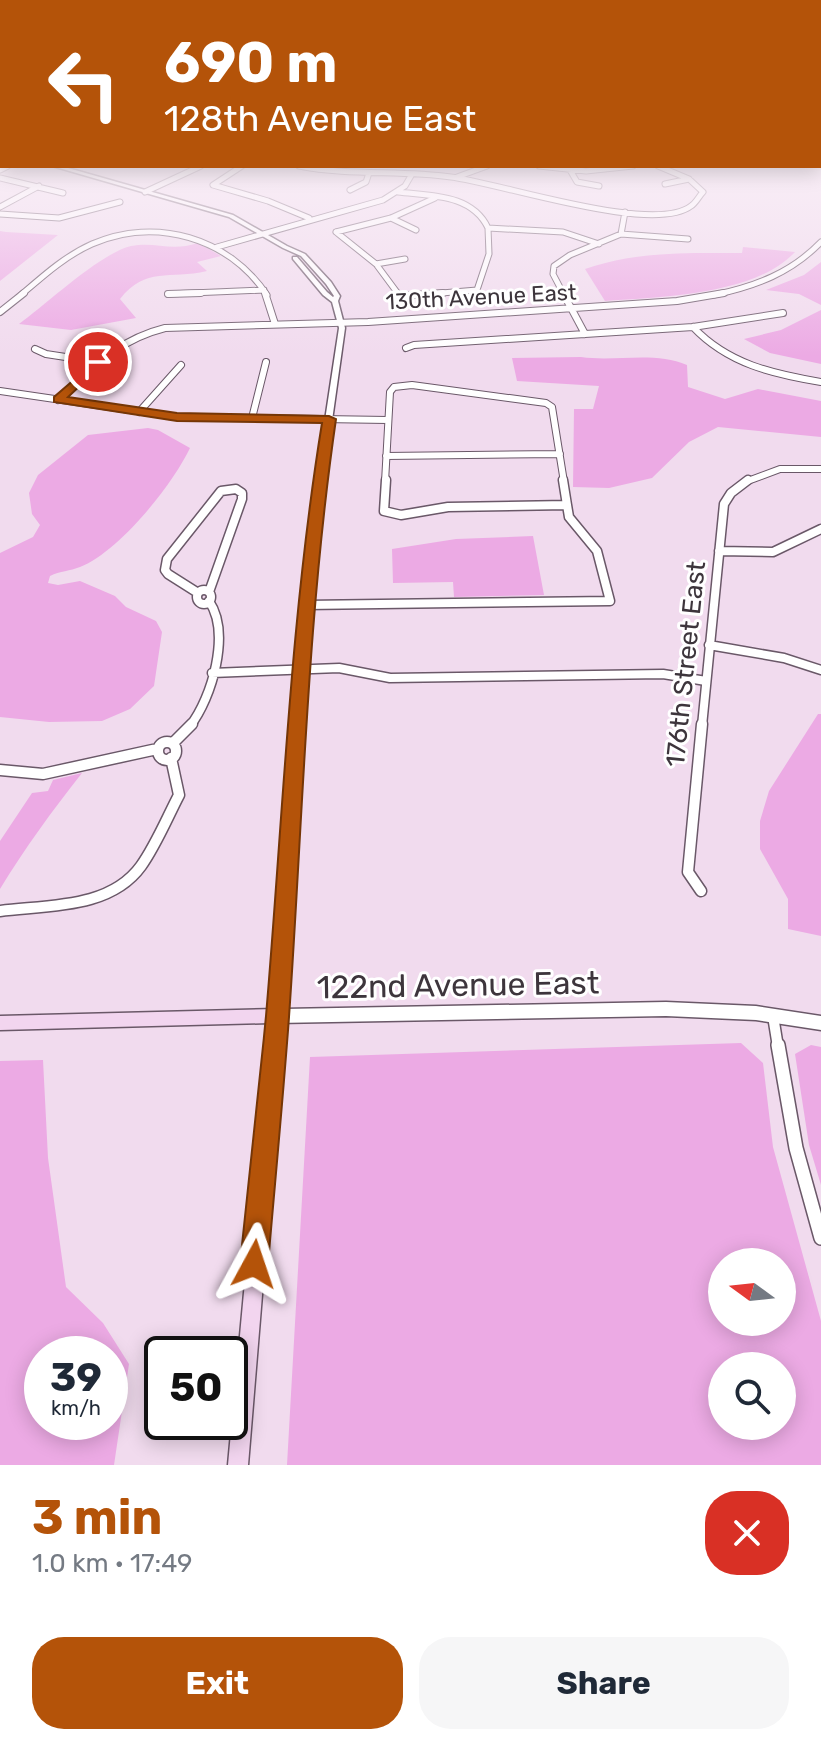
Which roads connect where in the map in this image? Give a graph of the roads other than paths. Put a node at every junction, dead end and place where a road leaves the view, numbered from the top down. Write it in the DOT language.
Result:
graph roads {
  1 [pos="231,219"];
  2 [pos="305,219"];
  3 [pos="386,219"];
  4 [pos="394,219"];
  5 [pos="486,219"];
  6 [pos="624,219"];
  7 [pos="159,223"];
  8 [pos="488,228"];
  9 [pos="416,230"];
  10 [pos="153,232"];
  11 [pos="262,232"];
  12 [pos="621,234"];
  13 [pos="688,239"];
  14 [pos="821,242"];
  15 [pos="599,244"];
  16 [pos="217,247"];
  17 [pos="405,259"];
  18 [pos="376,264"];
  19 [pos="264,290"];
  20 [pos="168,294"];
  21 [pos="571,310"];
  22 [pos="0,312"];
  23 [pos="783,313"];
  24 [pos="341,323"];
  25 [pos="275,324"];
  26 [pos="693,327"];
  27 [pos="585,334"];
  28 [pos="406,348"];
  29 [pos="35,349"];
  30 [pos="98,362"];
  31 [pos="266,362"];
  32 [pos="181,365"];
  33 [pos="821,382"];
  34 [pos="0,391"];
  35 [pos="58,400"];
  36 [pos="139,412"];
  37 [pos="252,418"];
  38 [pos="329,419"];
  39 [pos="388,420"];
  40 [pos="560,454"];
  41 [pos="386,456"];
  42 [pos="821,469"];
  43 [pos="568,505"];
  44 [pos="821,529"];
  45 [pos="719,551"];
  46 [pos="209,596"];
  47 [pos="306,605"];
  48 [pos="709,645"];
  49 [pos="819,665"];
  50 [pos="300,671"];
  51 [pos="212,673"];
  52 [pos="706,681"];
  53 [pos="173,743"];
  54 [pos="157,749"];
  55 [pos="171,758"];
  56 [pos="0,770"];
  57 [pos="701,891"];
  58 [pos="0,911"];
  59 [pos="277,1016"];
  60 [pos="773,1016"];
  61 [pos="0,1023"];
  62 [pos="821,1023"];
  63 [pos="821,1238"];
  64 [pos="238,1465"];
  1 -- 11 [label="street"];
  2 -- 11 [label="street"];
  3 -- 18 [label="street"];
  4 -- 9 [label="street"];
  5 -- 8 [label="street"];
  6 -- 12 [label="street"];
  7 -- 10 [label="street"];
  8 -- 15 [label="street"];
  8 -- 18 [label="street"];
  10 -- 16 [label="street"];
  10 -- 22 [label="street"];
  11 -- 16 [label="street"];
  11 -- 24 [label="street"];
  12 -- 13 [label="street"];
  12 -- 15 [label="street"];
  14 -- 21 [label="street, 130th Avenue East"];
  15 -- 21 [label="street"];
  16 -- 19 [label="street"];
  17 -- 18 [label="street"];
  19 -- 20 [label="street"];
  19 -- 25 [label="street"];
  21 -- 24 [label="street, 130th Avenue East"];
  21 -- 27 [label="street"];
  23 -- 26 [label="street"];
  24 -- 25 [label="street, 130th Avenue East"];
  24 -- 38 [label="street"];
  25 -- 30 [label="street, 130th Avenue East"];
  26 -- 27 [label="street"];
  26 -- 33 [label="street"];
  27 -- 28 [label="street"];
  29 -- 30 [label="street"];
  30 -- 35 [label="street, 130th Avenue East"];
  31 -- 37 [label="street"];
  32 -- 36 [label="street"];
  34 -- 35 [label="street"];
  35 -- 36 [label="street"];
  36 -- 37 [label="street"];
  37 -- 38 [label="street"];
  38 -- 39 [label="street"];
  38 -- 47 [label="street"];
  39 -- 40 [label="street"];
  39 -- 41 [label="street"];
  40 -- 41 [label="street"];
  40 -- 43 [label="street"];
  41 -- 43 [label="street"];
  42 -- 45 [label="street, 176th Street East"];
  43 -- 47 [label="street"];
  44 -- 45 [label="street"];
  45 -- 48 [label="street, 176th Street East"];
  46 -- 46 [label="street"];
  46 -- 51 [label="street"];
  47 -- 50 [label="street"];
  48 -- 49 [label="street"];
  48 -- 52 [label="street, 176th Street East"];
  50 -- 51 [label="street"];
  50 -- 52 [label="street"];
  50 -- 59 [label="street"];
  51 -- 53 [label="street"];
  52 -- 57 [label="street, 176th Street East"];
  53 -- 54 [label="street"];
  53 -- 55 [label="street"];
  54 -- 55 [label="street"];
  54 -- 56 [label="street"];
  55 -- 58 [label="street"];
  59 -- 60 [label="street, 122nd Avenue East"];
  59 -- 61 [label="main road, 122nd Avenue East"];
  59 -- 64 [label="main road"];
  60 -- 62 [label="street, 122nd Avenue East"];
  60 -- 63 [label="street"];
}
